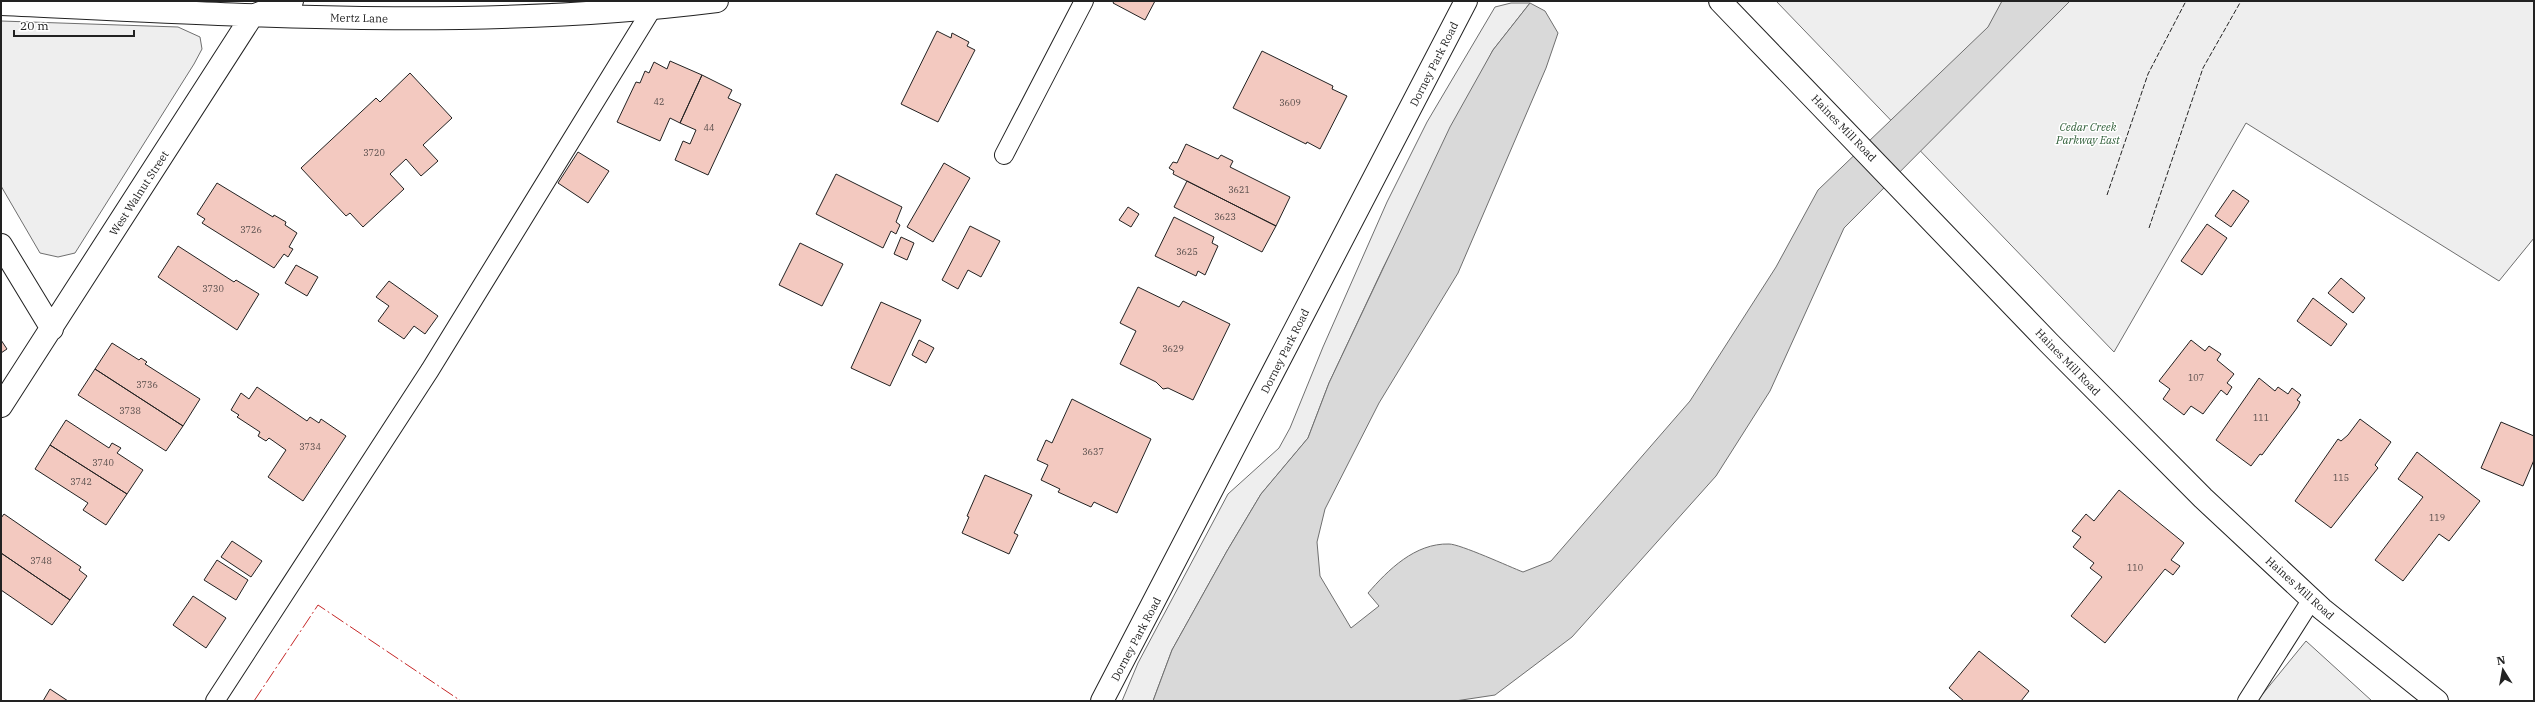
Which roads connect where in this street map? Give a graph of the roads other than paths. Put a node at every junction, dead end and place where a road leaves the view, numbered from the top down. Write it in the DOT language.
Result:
graph roads {
  1 [pos="292,1"];
  2 [pos="717,1"];
  3 [pos="1084,1"];
  4 [pos="1466,1"];
  5 [pos="1720,1"];
  6 [pos="1,4"];
  7 [pos="652,9"];
  8 [pos="252,16"];
  9 [pos="1004,155"];
  10 [pos="1,245"];
  11 [pos="52,329"];
  12 [pos="1,406"];
  13 [pos="2312,599"];
  14 [pos="215,701"];
  15 [pos="1102,701"];
  16 [pos="2247,701"];
  17 [pos="2436,701"];
  1 -- 8 [label="street"];
  2 -- 7 [label="street, Mertz Lane"];
  3 -- 9 [label="lane"];
  4 -- 15 [label="street, Dorney Park Road"];
  5 -- 13 [label="street, Haines Mill Road"];
  6 -- 8 [label="street, Mertz Lane"];
  7 -- 8 [label="street, Mertz Lane"];
  7 -- 14 [label="lane"];
  8 -- 11 [label="street, West Walnut Street"];
  10 -- 11 [label="street"];
  11 -- 12 [label="street, West Walnut Street"];
  13 -- 16 [label="lane"];
  13 -- 17 [label="street, Haines Mill Road"];
}
